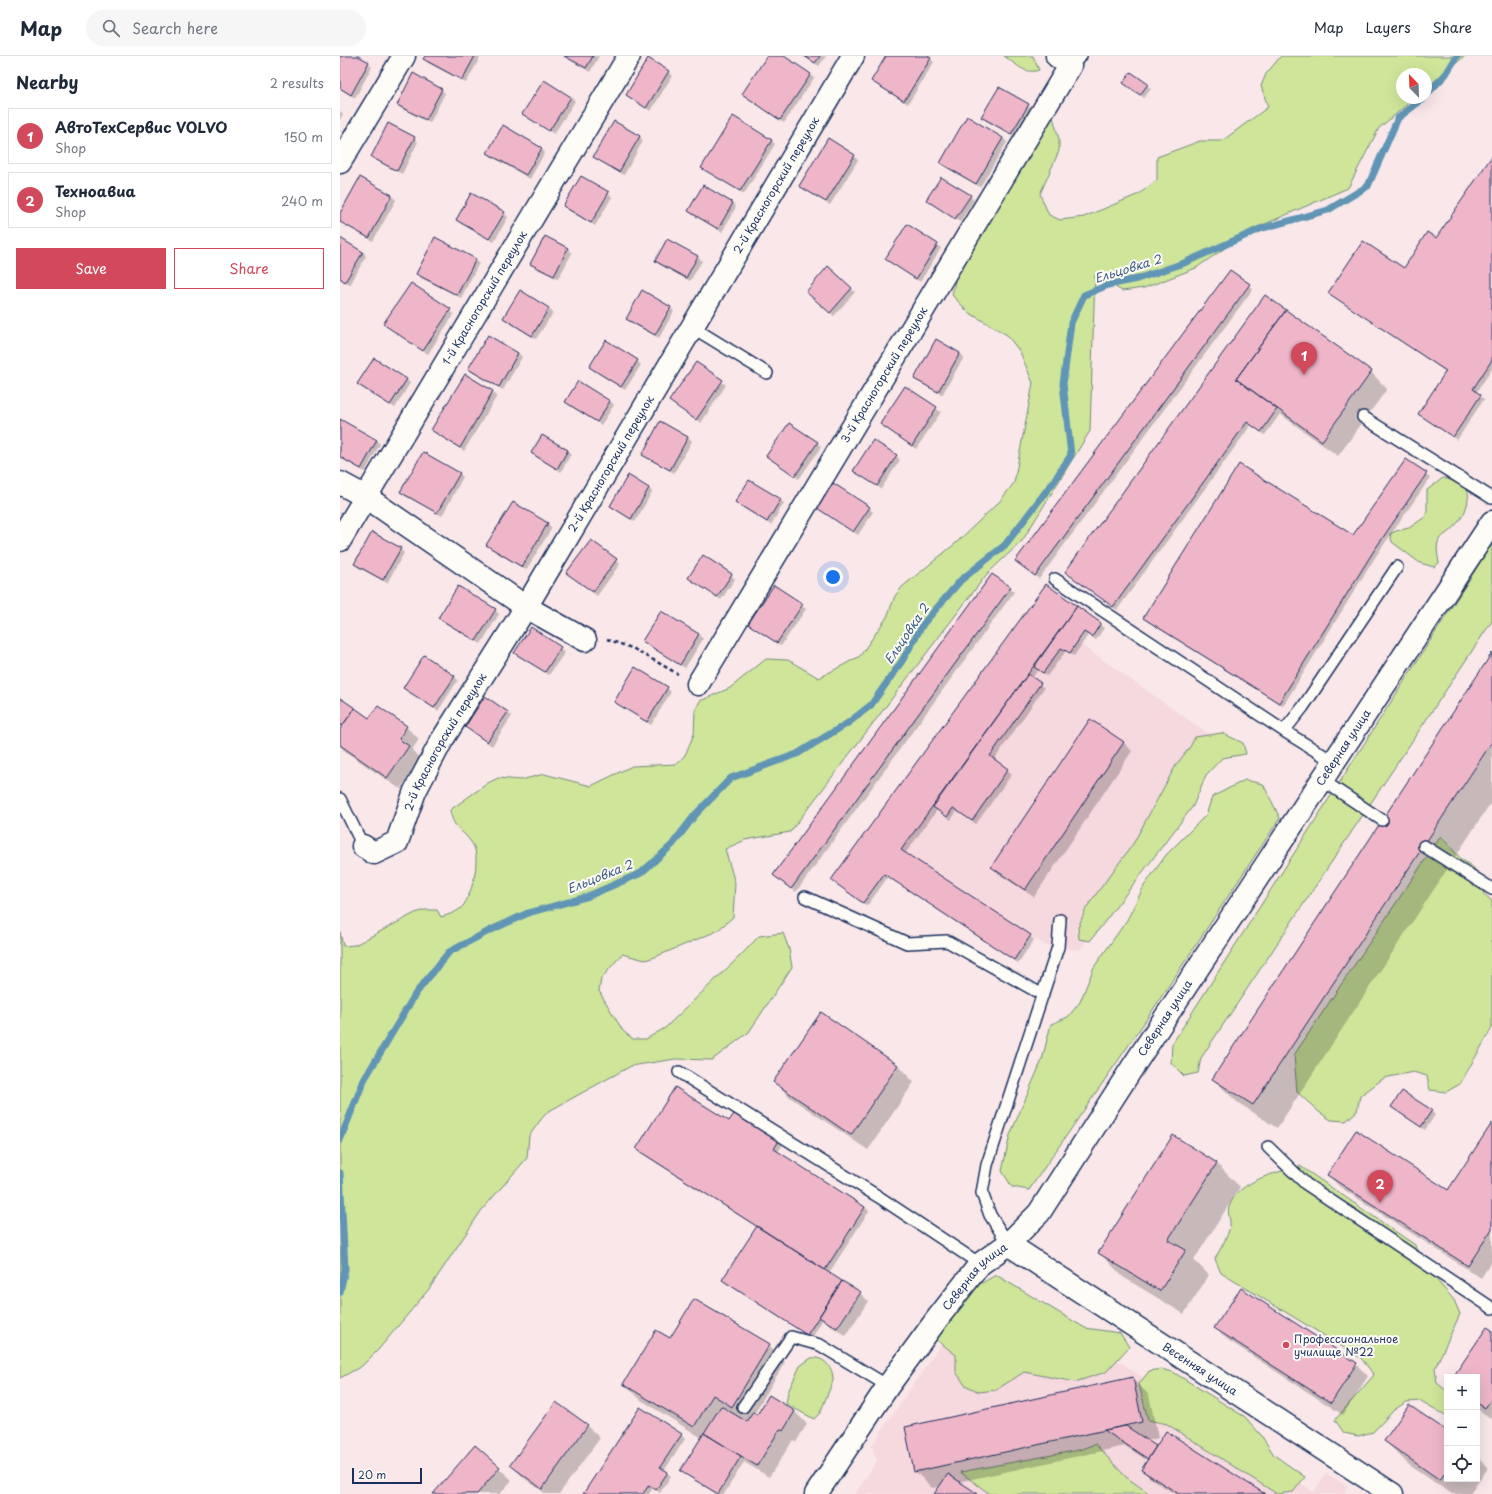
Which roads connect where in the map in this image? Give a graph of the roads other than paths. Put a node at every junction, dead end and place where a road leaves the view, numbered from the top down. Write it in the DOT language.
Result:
graph roads {
  1 [pos="404,56"];
  2 [pos="629,56"];
  3 [pos="853,56"];
  4 [pos="1069,59"];
  5 [pos="340,162"];
  6 [pos="692,328"];
  7 [pos="767,373"];
  8 [pos="1363,417"];
  9 [pos="340,483"];
  10 [pos="366,497"];
  11 [pos="1492,498"];
  12 [pos="1492,522"];
  13 [pos="340,540"];
  14 [pos="1397,567"];
  15 [pos="1055,579"];
  16 [pos="526,607"];
  17 [pos="585,640"];
  18 [pos="698,684"];
  19 [pos="1284,731"];
  20 [pos="1328,771"];
  21 [pos="340,799"];
  22 [pos="1382,820"];
  23 [pos="363,846"];
  24 [pos="1424,846"];
  25 [pos="1492,889"];
  26 [pos="805,897"];
  27 [pos="1060,920"];
  28 [pos="1043,995"];
  29 [pos="679,1072"];
  30 [pos="1268,1147"];
  31 [pos="1008,1244"];
  32 [pos="980,1264"];
  33 [pos="1492,1308"];
  34 [pos="888,1386"];
  35 [pos="743,1407"];
  36 [pos="816,1494"];
  37 [pos="1392,1494"];
  1 -- 5 [label="street"];
  2 -- 10 [label="street, 1-й Красногорский переулок"];
  3 -- 6 [label="street, 2-й Красногорский переулок"];
  4 -- 18 [label="street, 3-й Красногорский переулок"];
  6 -- 7 [label="lane"];
  6 -- 16 [label="street, 2-й Красногорский переулок"];
  8 -- 11 [label="lane"];
  9 -- 10 [label="street"];
  10 -- 13 [label="street, 1-й Красногорский переулок"];
  10 -- 16 [label="street"];
  12 -- 20 [label="street, Северная улица"];
  14 -- 19 [label="lane"];
  15 -- 19 [label="lane"];
  16 -- 17 [label="street"];
  16 -- 23 [label="street, 2-й Красногорский переулок"];
  19 -- 20 [label="lane"];
  20 -- 22 [label="lane"];
  20 -- 31 [label="street, Северная улица"];
  21 -- 23 [label="lane"];
  24 -- 25 [label="lane"];
  26 -- 28 [label="lane"];
  27 -- 28 [label="lane"];
  28 -- 31 [label="lane"];
  29 -- 32 [label="lane"];
  30 -- 33 [label="lane"];
  31 -- 32 [label="street, Северная улица"];
  31 -- 37 [label="street, Весенняя улица"];
  32 -- 34 [label="street, Северная улица"];
  34 -- 35 [label="lane"];
  34 -- 36 [label="street, Северная улица"];
}
